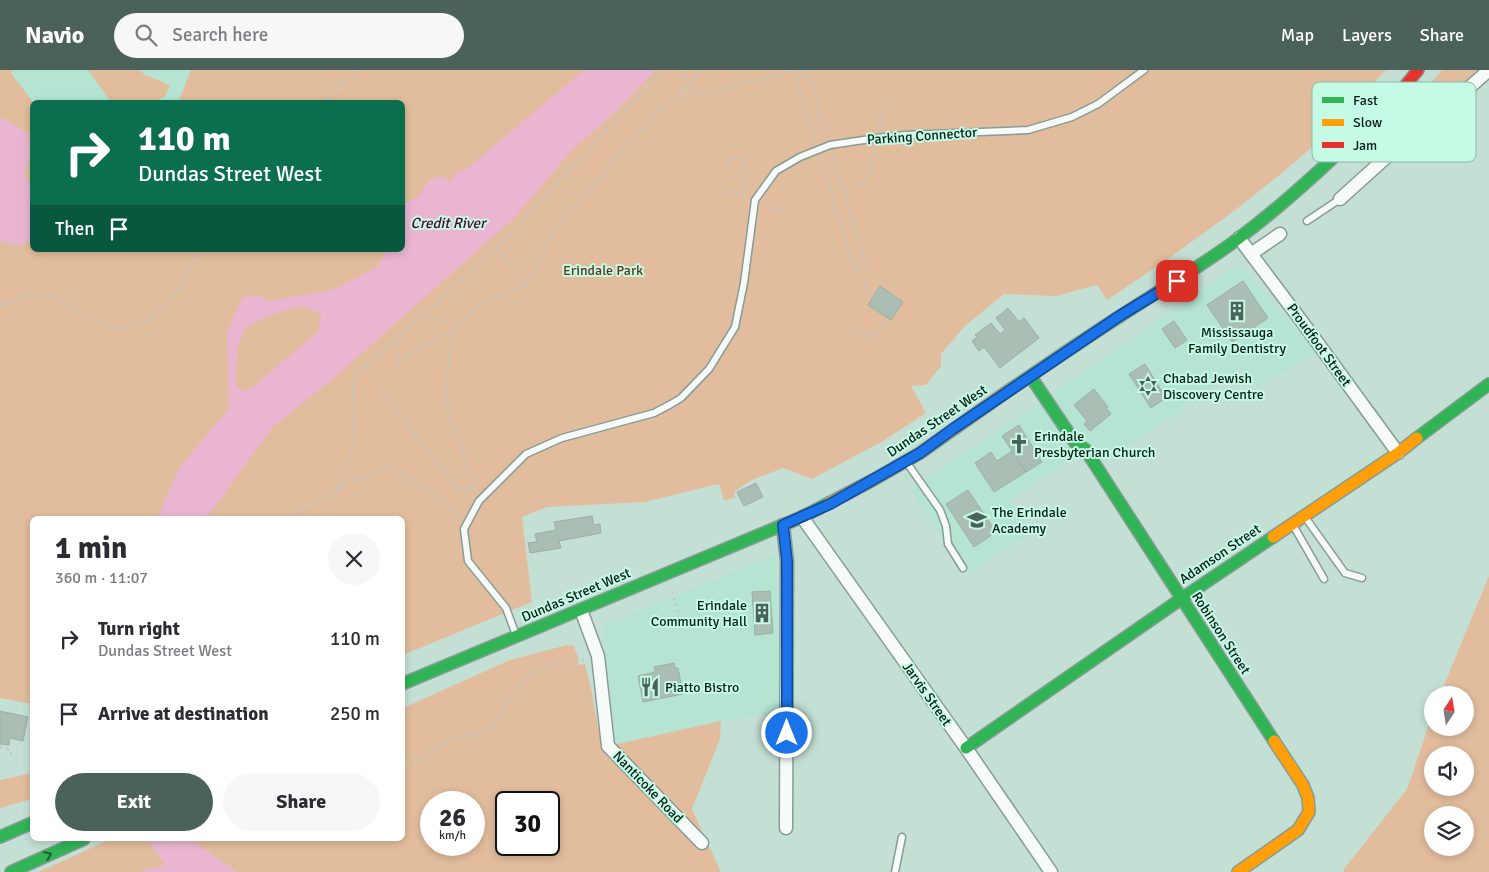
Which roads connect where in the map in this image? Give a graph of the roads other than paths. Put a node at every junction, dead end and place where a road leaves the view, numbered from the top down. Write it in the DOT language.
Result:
graph roads {
  1 [pos="1144,70"];
  2 [pos="1418,70"];
  3 [pos="1489,70"];
  4 [pos="1407,82"];
  5 [pos="1475,82"];
  6 [pos="1329,162"];
  7 [pos="1381,162"];
  8 [pos="1340,199"];
  9 [pos="1308,221"];
  10 [pos="1280,234"];
  11 [pos="1239,238"];
  12 [pos="1251,254"];
  13 [pos="1031,377"];
  14 [pos="1489,384"];
  15 [pos="1398,453"];
  16 [pos="906,461"];
  17 [pos="1304,516"];
  18 [pos="802,517"];
  19 [pos="1292,524"];
  20 [pos="783,525"];
  21 [pos="963,568"];
  22 [pos="1362,578"];
  23 [pos="1324,579"];
  24 [pos="1181,599"];
  25 [pos="581,610"];
  26 [pos="516,636"];
  27 [pos="405,683"];
  28 [pos="966,748"];
  29 [pos="30,824"];
  30 [pos="786,828"];
  31 [pos="0,837"];
  32 [pos="902,837"];
  33 [pos="80,841"];
  34 [pos="702,843"];
  35 [pos="11,872"];
  36 [pos="895,872"];
  37 [pos="1051,872"];
  38 [pos="1238,872"];
  1 -- 26 [label="lane, Parking Connector"];
  2 -- 4 [label="main road, Dundas Street West"];
  3 -- 5 [label="street"];
  6 -- 11 [label="main road, Dundas Street West"];
  7 -- 8 [label="street"];
  8 -- 9 [label="lane"];
  10 -- 12 [label="street"];
  11 -- 12 [label="street, Proudfoot Street"];
  11 -- 13 [label="main road, Dundas Street West"];
  12 -- 15 [label="street, Proudfoot Street"];
  13 -- 16 [label="main road, Dundas Street West"];
  13 -- 24 [label="main road, Robinson Street"];
  14 -- 15 [label="main road, Adamson Street"];
  15 -- 17 [label="main road, Adamson Street"];
  16 -- 18 [label="main road, Dundas Street West"];
  16 -- 21 [label="lane"];
  17 -- 19 [label="main road, Adamson Street"];
  17 -- 22 [label="lane"];
  18 -- 20 [label="main road, Dundas Street West"];
  18 -- 28 [label="street, Jarvis Street"];
  19 -- 23 [label="lane"];
  19 -- 24 [label="main road, Adamson Street"];
  20 -- 25 [label="main road, Dundas Street West"];
  20 -- 30 [label="street"];
  24 -- 28 [label="main road, Adamson Street"];
  24 -- 38 [label="main road, Robinson Street"];
  25 -- 26 [label="main road, Dundas Street West"];
  25 -- 34 [label="street, Nanticoke Road"];
  26 -- 27 [label="main road, Dundas Street West"];
  28 -- 37 [label="street, Jarvis Street"];
  29 -- 31 [label="main road"];
  32 -- 36 [label="lane"];
  35 -- 33 [label="main road, one-way"];
}
